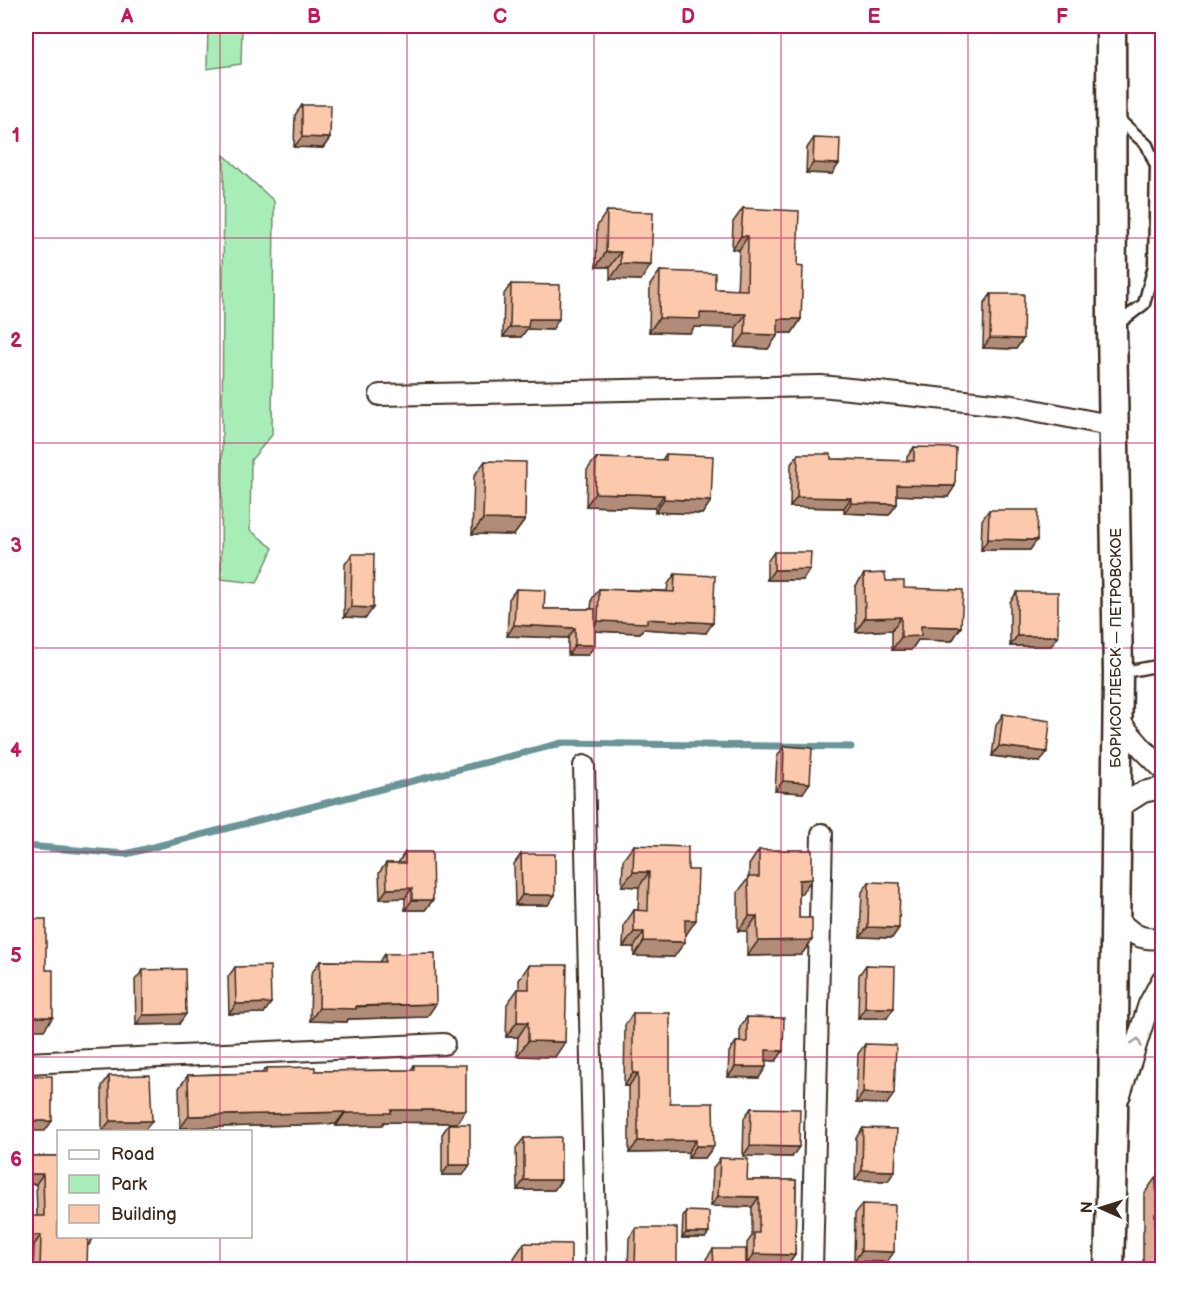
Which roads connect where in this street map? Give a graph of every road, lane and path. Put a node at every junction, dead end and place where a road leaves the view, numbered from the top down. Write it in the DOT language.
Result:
graph roads {
  1 [pos="1111,26"];
  2 [pos="1111,113"];
  3 [pos="1112,328"];
  4 [pos="380,395"];
  5 [pos="1114,426"];
  6 [pos="1162,665"];
  7 [pos="1118,673"];
  8 [pos="1118,720"];
  9 [pos="584,766"];
  10 [pos="1162,768"];
  11 [pos="1162,788"];
  12 [pos="1116,809"];
  13 [pos="822,834"];
  14 [pos="1115,917"];
  15 [pos="1162,938"];
  16 [pos="1162,980"];
  17 [pos="444,1044"];
  18 [pos="26,1063"];
  19 [pos="1113,1118"];
  20 [pos="596,1269"];
  21 [pos="812,1269"];
  22 [pos="1109,1269"];
  1 -- 2 [label="street, БОРИСОГЛЕБСК — ПЕТРОВСКОЕ"];
  2 -- 3 [label="street, БОРИСОГЛЕБСК — ПЕТРОВСКОЕ"];
  2 -- 3 [label="lane"];
  3 -- 5 [label="street, БОРИСОГЛЕБСК — ПЕТРОВСКОЕ"];
  4 -- 5 [label="street"];
  5 -- 7 [label="street, БОРИСОГЛЕБСК — ПЕТРОВСКОЕ"];
  6 -- 7 [label="lane"];
  7 -- 8 [label="street, БОРИСОГЛЕБСК — ПЕТРОВСКОЕ"];
  8 -- 10 [label="street"];
  8 -- 12 [label="street, БОРИСОГЛЕБСК — ПЕТРОВСКОЕ"];
  9 -- 20 [label="street"];
  11 -- 12 [label="street"];
  12 -- 14 [label="street, БОРИСОГЛЕБСК — ПЕТРОВСКОЕ"];
  13 -- 21 [label="street"];
  14 -- 15 [label="street"];
  14 -- 19 [label="street, БОРИСОГЛЕБСК — ПЕТРОВСКОЕ"];
  19 -- 16 [label="street, one-way"];
  17 -- 18 [label="street"];
  19 -- 22 [label="street, БОРИСОГЛЕБСК — ПЕТРОВСКОЕ"];
}
